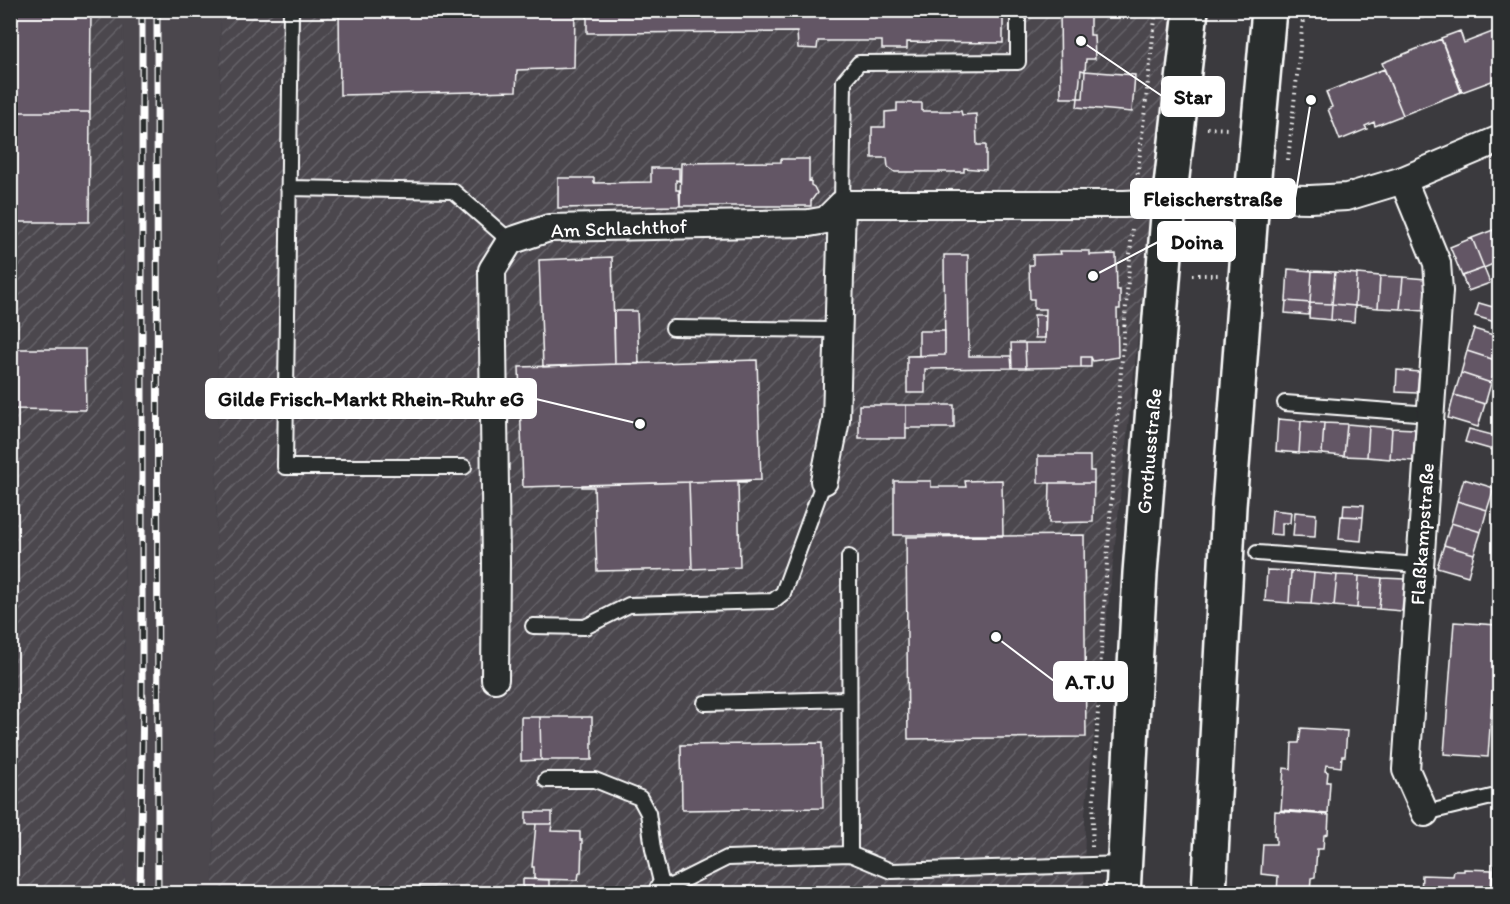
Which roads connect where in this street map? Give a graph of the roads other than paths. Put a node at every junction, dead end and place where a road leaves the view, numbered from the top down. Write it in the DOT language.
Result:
graph roads {
  1 [pos="291,10"];
  2 [pos="1018,10"];
  3 [pos="1191,10"];
  4 [pos="1269,10"];
  5 [pos="1500,139"];
  6 [pos="1403,180"];
  7 [pos="288,188"];
  8 [pos="1252,198"];
  9 [pos="1169,203"];
  10 [pos="842,204"];
  11 [pos="510,241"];
  12 [pos="673,328"];
  13 [pos="838,330"];
  14 [pos="1285,403"];
  15 [pos="1430,414"];
  16 [pos="465,467"];
  17 [pos="824,481"];
  18 [pos="1257,553"];
  19 [pos="849,557"];
  20 [pos="1420,565"];
  21 [pos="532,626"];
  22 [pos="495,679"];
  23 [pos="849,699"];
  24 [pos="705,703"];
  25 [pos="546,780"];
  26 [pos="1500,795"];
  27 [pos="1425,813"];
  28 [pos="850,854"];
  29 [pos="1123,879"];
  30 [pos="664,892"];
  31 [pos="1209,894"];
  1 -- 7 [label="lane"];
  2 -- 10 [label="lane"];
  3 -- 9 [label="main road, Grothusstraße"];
  4 -- 8 [label="main road"];
  5 -- 6 [label="street"];
  6 -- 8 [label="street"];
  6 -- 15 [label="street, Flaßkampstraße"];
  7 -- 11 [label="lane"];
  7 -- 16 [label="lane"];
  8 -- 9 [label="street"];
  8 -- 31 [label="main road"];
  9 -- 10 [label="street"];
  9 -- 29 [label="main road, Grothusstraße"];
  10 -- 11 [label="street, Am Schlachthof"];
  10 -- 13 [label="street"];
  11 -- 22 [label="street"];
  12 -- 13 [label="lane"];
  13 -- 17 [label="street"];
  14 -- 15 [label="lane"];
  15 -- 20 [label="street, Flaßkampstraße"];
  17 -- 21 [label="lane"];
  18 -- 20 [label="lane"];
  19 -- 23 [label="lane"];
  20 -- 27 [label="street, Flaßkampstraße"];
  23 -- 24 [label="lane"];
  23 -- 28 [label="lane"];
  25 -- 30 [label="lane"];
  26 -- 27 [label="lane, Flaßkampstraße"];
  28 -- 29 [label="lane"];
  28 -- 30 [label="lane"];
}
